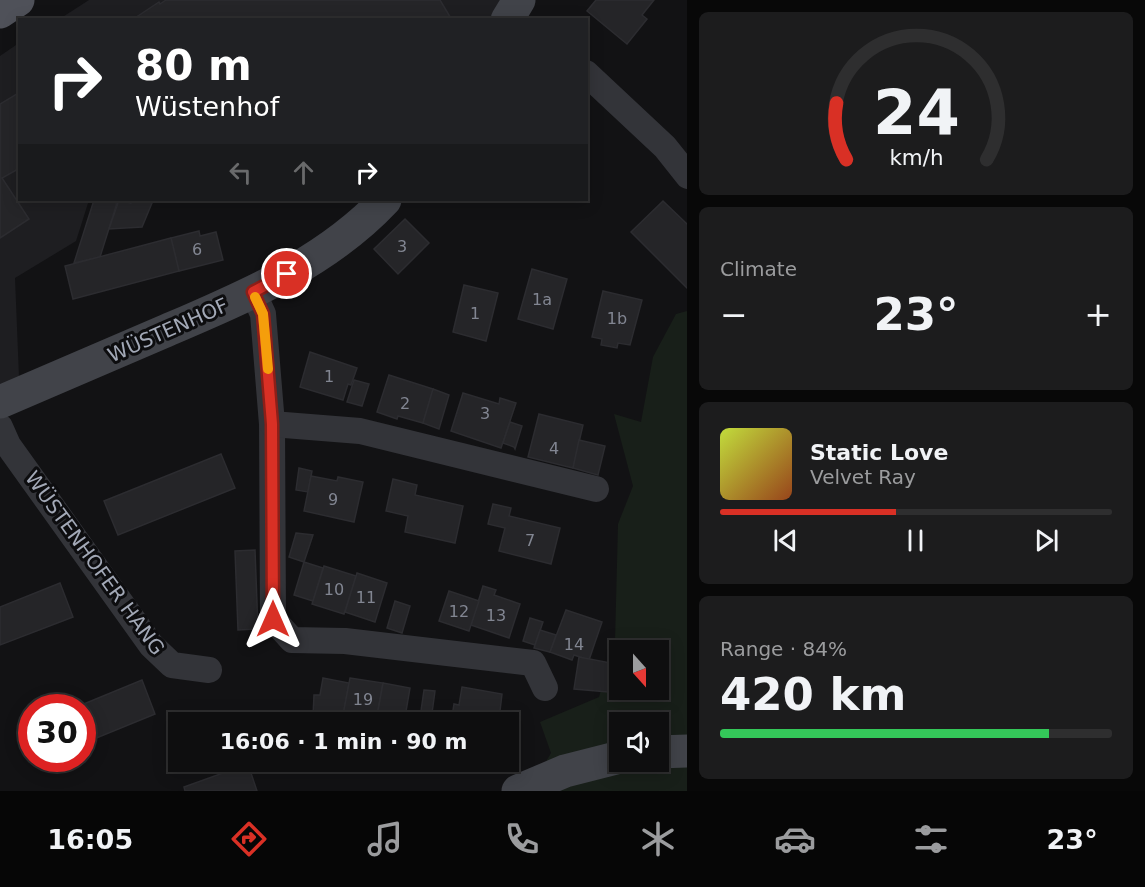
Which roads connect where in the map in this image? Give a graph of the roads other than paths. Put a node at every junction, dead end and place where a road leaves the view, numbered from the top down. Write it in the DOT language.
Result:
graph roads {
  1 [pos="18,0"];
  2 [pos="0,12"];
  3 [pos="588,75"];
  4 [pos="687,177"];
  5 [pos="384,201"];
  6 [pos="253,292"];
  7 [pos="0,402"];
  8 [pos="272,424"];
  9 [pos="0,427"];
  10 [pos="596,489"];
  11 [pos="209,670"];
  12 [pos="545,688"];
  13 [pos="687,750"];
  14 [pos="669,751"];
  15 [pos="609,760"];
  16 [pos="518,791"];
  1 -- 2 [label="main road"];
  3 -- 4 [label="street"];
  5 -- 6 [label="main road, WÜSTENHOF"];
  6 -- 7 [label="main road, WÜSTENHOF"];
  6 -- 8 [label="street"];
  8 -- 10 [label="street"];
  8 -- 12 [label="street"];
  9 -- 11 [label="street, WÜSTENHOFER HANG"];
  13 -- 14 [label="main road"];
  15 -- 16 [label="main road"];
}
